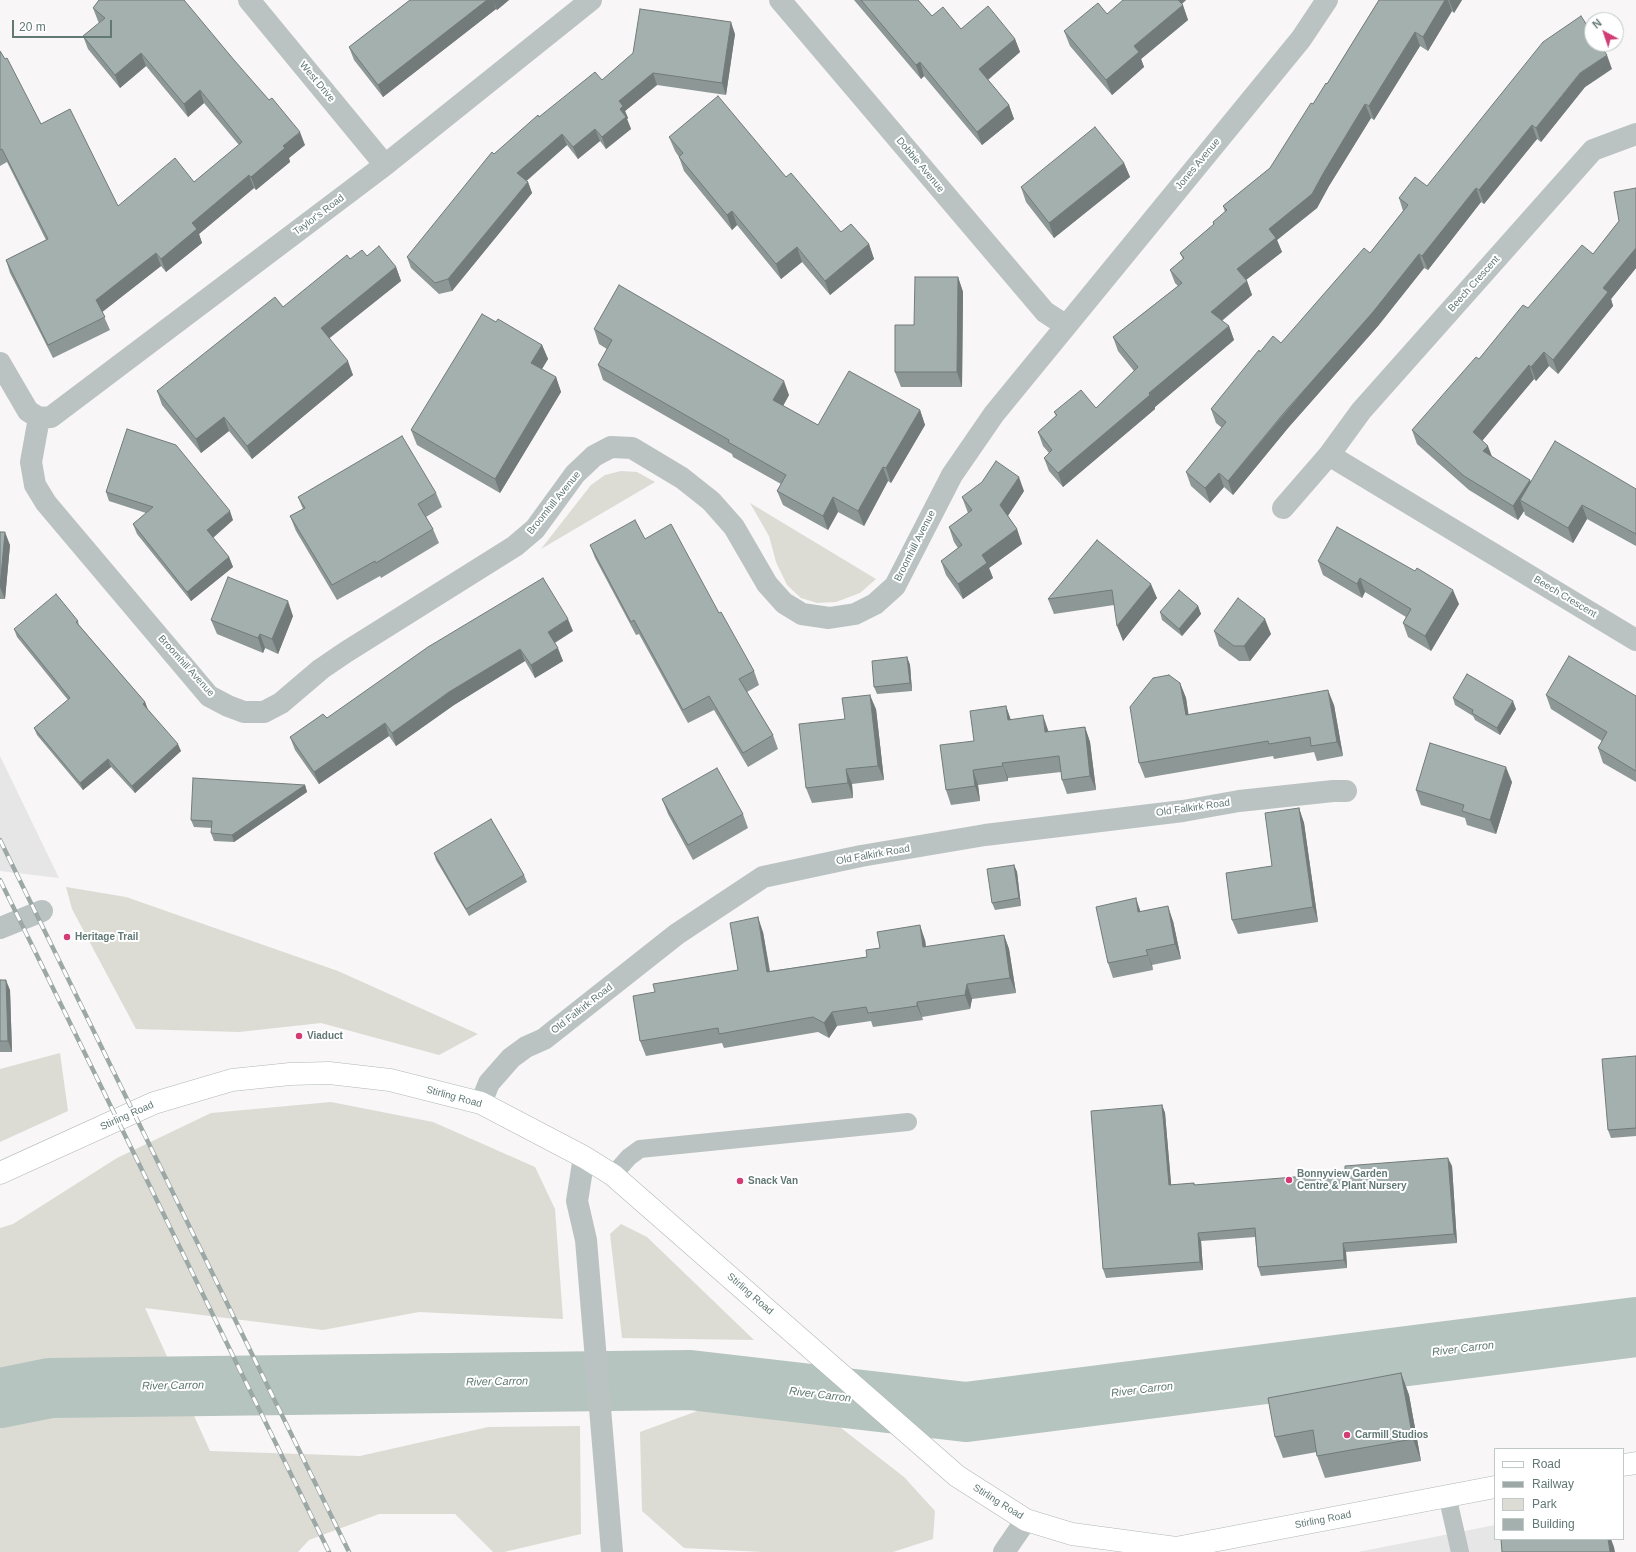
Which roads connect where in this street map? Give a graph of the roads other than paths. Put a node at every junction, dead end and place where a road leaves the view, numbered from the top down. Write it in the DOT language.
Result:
graph roads {
  1 [pos="249,0"];
  2 [pos="591,0"];
  3 [pos="780,0"];
  4 [pos="1327,0"];
  5 [pos="1636,134"];
  6 [pos="385,166"];
  7 [pos="1065,325"];
  8 [pos="0,363"];
  9 [pos="39,418"];
  10 [pos="1329,455"];
  11 [pos="1283,508"];
  12 [pos="1636,640"];
  13 [pos="1346,791"];
  14 [pos="42,911"];
  15 [pos="0,928"];
  16 [pos="481,1103"];
  17 [pos="908,1122"];
  18 [pos="584,1157"];
  19 [pos="0,1173"];
  20 [pos="613,1175"];
  21 [pos="1494,1487"];
  22 [pos="1447,1495"];
  23 [pos="1026,1520"];
  24 [pos="1197,1548"];
  25 [pos="612,1552"];
  26 [pos="1004,1552"];
  27 [pos="1460,1552"];
  1 -- 6 [label="street, West Drive"];
  2 -- 6 [label="street, Taylor's Road"];
  3 -- 7 [label="street, Dobbie Avenue"];
  4 -- 7 [label="street, Jones Avenue"];
  5 -- 10 [label="street, Beech Crescent"];
  6 -- 9 [label="street, Taylor's Road"];
  7 -- 9 [label="street, Broomhill Avenue"];
  8 -- 9 [label="street"];
  10 -- 11 [label="street, Beech Crescent"];
  10 -- 12 [label="street, Beech Crescent"];
  13 -- 16 [label="street, Old Falkirk Road"];
  14 -- 15 [label="street"];
  16 -- 18 [label="main road, Stirling Road"];
  16 -- 19 [label="main road, Stirling Road"];
  17 -- 20 [label="lane"];
  18 -- 20 [label="main road, Stirling Road"];
  18 -- 25 [label="street"];
  20 -- 23 [label="main road, Stirling Road"];
  21 -- 22 [label="main road, Stirling Road"];
  22 -- 24 [label="main road, Stirling Road"];
  22 -- 27 [label="lane"];
  23 -- 24 [label="main road, Stirling Road"];
  23 -- 26 [label="street"];
}
